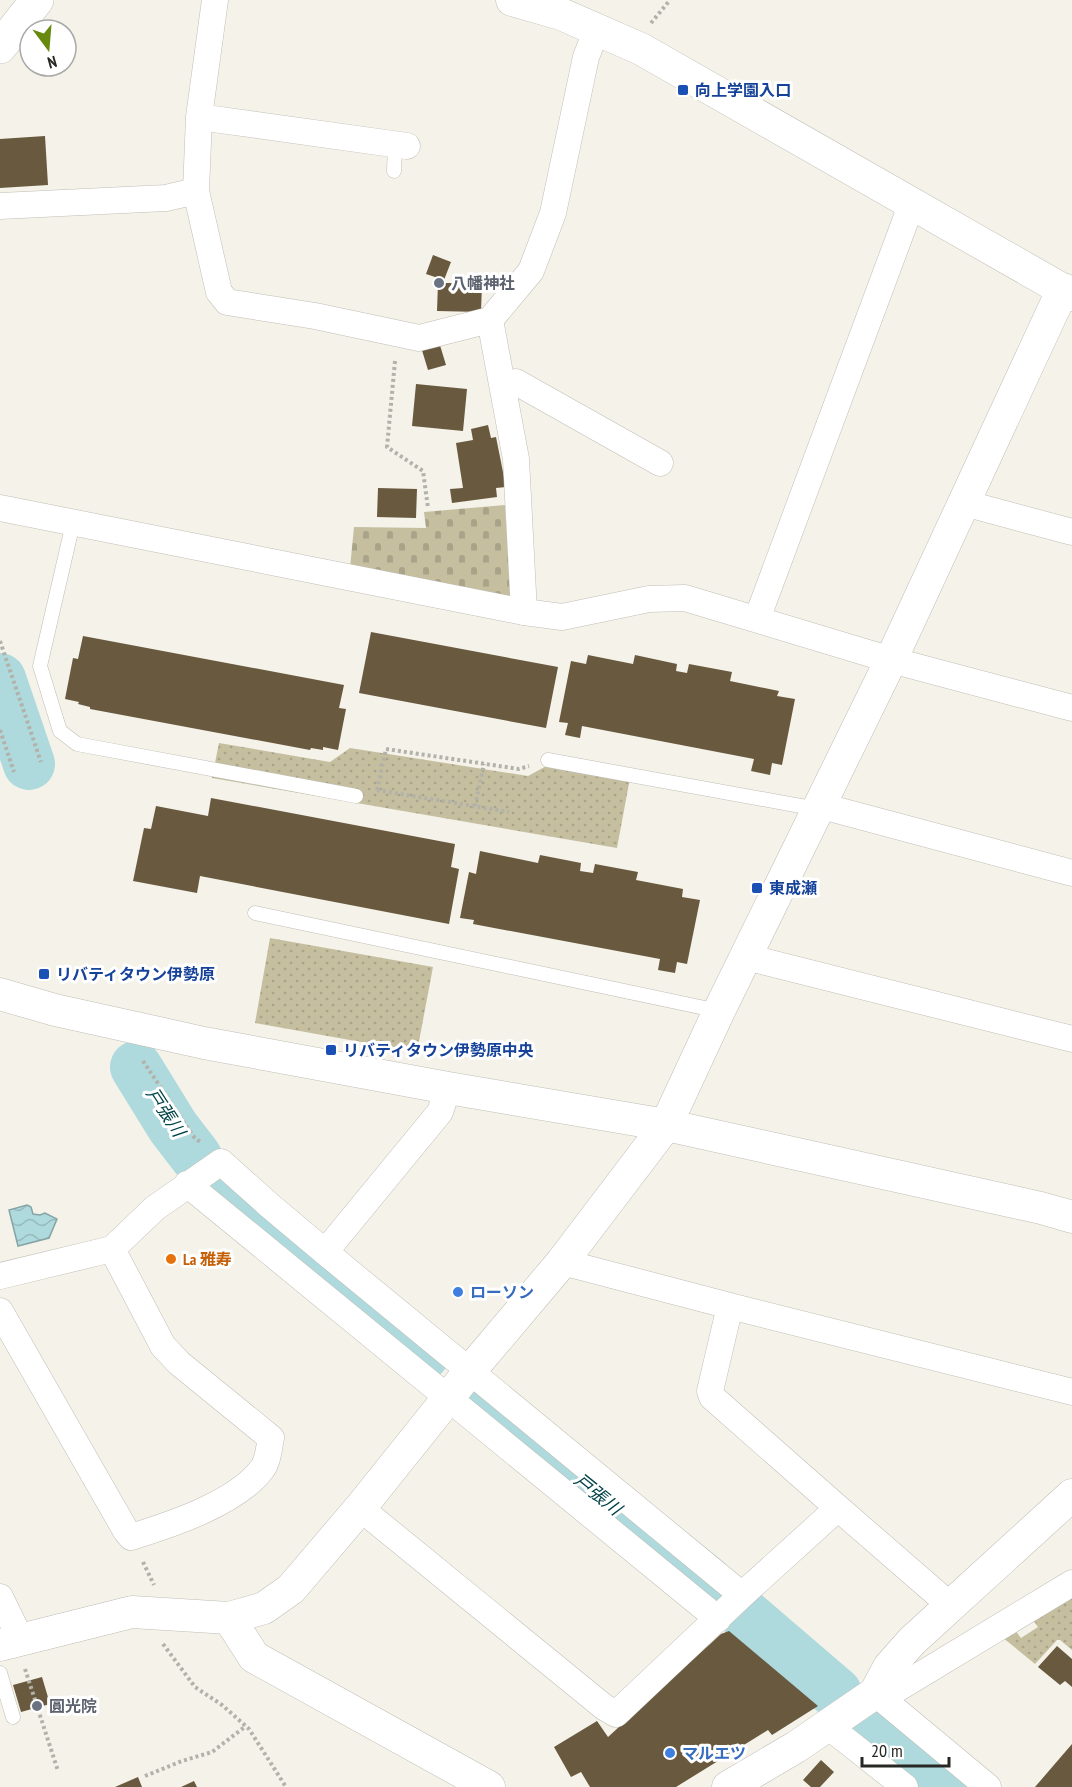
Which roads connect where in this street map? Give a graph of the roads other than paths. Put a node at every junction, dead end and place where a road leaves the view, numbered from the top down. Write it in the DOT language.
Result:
graph roads {
  1 [pos="37,0"];
  2 [pos="215,0"];
  3 [pos="512,0"];
  4 [pos="597,29"];
  5 [pos="0,47"];
  6 [pos="199,117"];
  7 [pos="401,145"];
  8 [pos="394,171"];
  9 [pos="196,191"];
  10 [pos="912,203"];
  11 [pos="0,206"];
  12 [pos="1067,292"];
  13 [pos="490,321"];
  14 [pos="504,384"];
  15 [pos="660,464"];
  16 [pos="964,503"];
  17 [pos="0,508"];
  18 [pos="73,523"];
  19 [pos="1072,532"];
  20 [pos="524,612"];
  21 [pos="757,619"];
  22 [pos="891,660"];
  23 [pos="1072,708"];
  24 [pos="548,760"];
  25 [pos="356,796"];
  26 [pos="818,807"];
  27 [pos="1072,873"];
  28 [pos="255,913"];
  29 [pos="747,957"];
  30 [pos="0,994"];
  31 [pos="719,1011"];
  32 [pos="1072,1039"];
  33 [pos="448,1088"];
  34 [pos="666,1125"];
  35 [pos="187,1184"];
  36 [pos="1072,1217"];
  37 [pos="112,1249"];
  38 [pos="325,1252"];
  39 [pos="562,1262"];
  40 [pos="0,1276"];
  41 [pos="730,1306"];
  42 [pos="0,1311"];
  43 [pos="469,1372"];
  44 [pos="1072,1392"];
  45 [pos="448,1398"];
  46 [pos="1072,1495"];
  47 [pos="360,1508"];
  48 [pos="838,1508"];
  49 [pos="1072,1583"];
  50 [pos="742,1594"];
  51 [pos="0,1597"];
  52 [pos="951,1606"];
  53 [pos="719,1617"];
  54 [pos="229,1618"];
  55 [pos="12,1642"];
  56 [pos="0,1673"];
  57 [pos="852,1709"];
  58 [pos="13,1717"];
  59 [pos="489,1787"];
  60 [pos="728,1787"];
  61 [pos="905,1787"];
  62 [pos="988,1787"];
  1 -- 5 [label="main road"];
  2 -- 6 [label="street"];
  3 -- 4 [label="street"];
  4 -- 10 [label="street"];
  4 -- 13 [label="street"];
  6 -- 7 [label="street"];
  6 -- 9 [label="street"];
  7 -- 8 [label="lane"];
  9 -- 11 [label="street"];
  9 -- 13 [label="street"];
  10 -- 12 [label="street"];
  10 -- 21 [label="street"];
  12 -- 16 [label="street"];
  13 -- 14 [label="street"];
  14 -- 15 [label="street"];
  14 -- 20 [label="street"];
  16 -- 19 [label="street"];
  16 -- 22 [label="street"];
  17 -- 18 [label="street"];
  18 -- 20 [label="street"];
  18 -- 25 [label="lane"];
  20 -- 21 [label="street"];
  21 -- 22 [label="street"];
  22 -- 23 [label="street"];
  22 -- 26 [label="street"];
  24 -- 26 [label="lane"];
  26 -- 27 [label="street"];
  26 -- 29 [label="street"];
  28 -- 31 [label="lane"];
  29 -- 31 [label="street"];
  29 -- 32 [label="street"];
  30 -- 33 [label="street"];
  31 -- 34 [label="street"];
  33 -- 34 [label="street"];
  33 -- 38 [label="street"];
  34 -- 36 [label="street"];
  34 -- 39 [label="street"];
  35 -- 37 [label="street"];
  35 -- 38 [label="street"];
  35 -- 45 [label="street"];
  37 -- 40 [label="street"];
  37 -- 42 [label="street"];
  38 -- 43 [label="street"];
  39 -- 41 [label="street"];
  39 -- 43 [label="street"];
  41 -- 44 [label="street"];
  41 -- 48 [label="street"];
  43 -- 45 [label="street"];
  43 -- 50 [label="street"];
  45 -- 47 [label="street"];
  45 -- 53 [label="street"];
  46 -- 52 [label="street"];
  47 -- 53 [label="street"];
  47 -- 54 [label="street"];
  48 -- 50 [label="street"];
  48 -- 52 [label="street"];
  49 -- 57 [label="street"];
  50 -- 53 [label="street"];
  51 -- 55 [label="street"];
  52 -- 57 [label="street"];
  54 -- 55 [label="street"];
  54 -- 59 [label="street"];
  56 -- 58 [label="lane"];
  57 -- 60 [label="street"];
  57 -- 61 [label="street"];
  57 -- 62 [label="street"];
}
